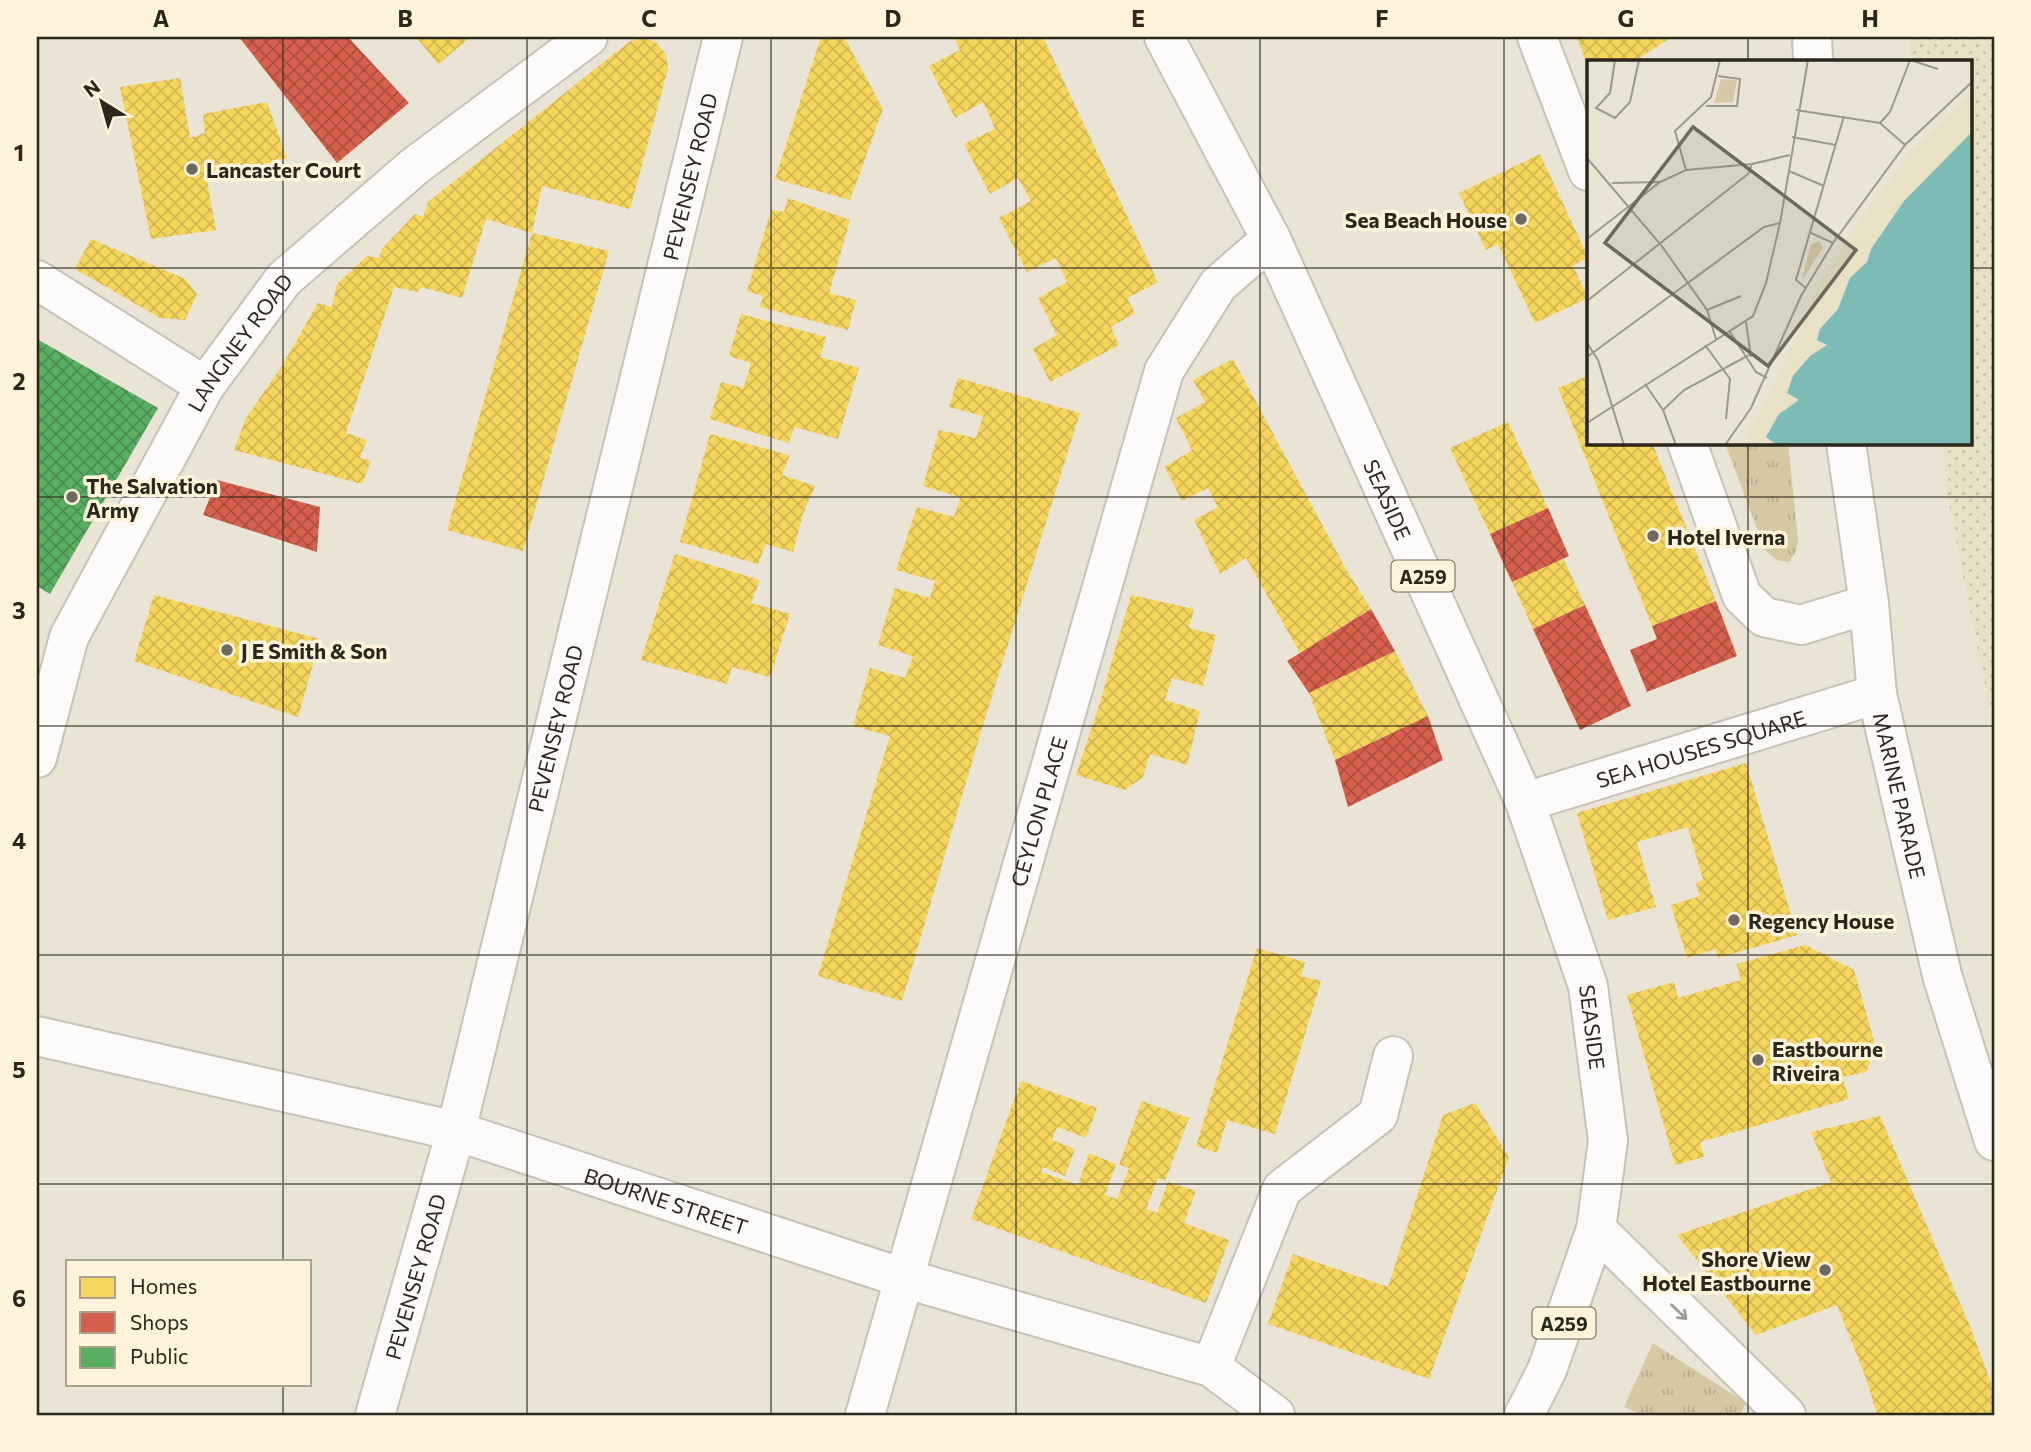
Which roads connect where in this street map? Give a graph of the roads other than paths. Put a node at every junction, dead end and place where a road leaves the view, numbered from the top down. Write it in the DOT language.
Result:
graph roads {
  1 [pos="588,37"];
  2 [pos="723,37"];
  3 [pos="1164,37"];
  4 [pos="1536,37"];
  5 [pos="1812,37"];
  6 [pos="1813,60"];
  7 [pos="1584,150"];
  8 [pos="1270,239"];
  9 [pos="37,280"];
  10 [pos="205,386"];
  11 [pos="1687,444"];
  12 [pos="1846,444"];
  13 [pos="1869,604"];
  14 [pos="68,637"];
  15 [pos="37,662"];
  16 [pos="1877,694"];
  17 [pos="37,758"];
  18 [pos="1525,803"];
  19 [pos="37,1036"];
  20 [pos="1393,1056"];
  21 [pos="456,1131"];
  22 [pos="1994,1141"];
  23 [pos="1596,1229"];
  24 [pos="905,1279"];
  25 [pos="1211,1367"];
  26 [pos="1779,1411"];
  27 [pos="1530,1414"];
  28 [pos="375,1415"];
  29 [pos="865,1415"];
  30 [pos="1275,1415"];
  1 -- 10 [label="street, LANGNEY ROAD"];
  2 -- 21 [label="street, PEVENSEY ROAD"];
  3 -- 8 [label="street, SEASIDE / A259"];
  4 -- 7 [label="street"];
  5 -- 6 [label="street"];
  8 -- 18 [label="street, SEASIDE / A259"];
  8 -- 24 [label="street, CEYLON PLACE"];
  9 -- 10 [label="street"];
  10 -- 14 [label="street, LANGNEY ROAD"];
  11 -- 13 [label="street"];
  12 -- 13 [label="street, MARINE PARADE"];
  13 -- 16 [label="street, MARINE PARADE"];
  14 -- 15 [label="street"];
  14 -- 17 [label="street, LANGNEY ROAD"];
  16 -- 18 [label="street, SEA HOUSES SQUARE"];
  16 -- 22 [label="street, MARINE PARADE"];
  18 -- 23 [label="street, SEASIDE / A259"];
  19 -- 21 [label="street, BOURNE STREET"];
  20 -- 25 [label="street"];
  21 -- 24 [label="street, BOURNE STREET"];
  21 -- 28 [label="street, PEVENSEY ROAD"];
  23 -- 26 [label="street, one-way"];
  23 -- 27 [label="street, A259"];
  24 -- 25 [label="street, BOURNE STREET"];
  24 -- 29 [label="street, CEYLON PLACE"];
  25 -- 30 [label="street, BOURNE STREET"];
}
